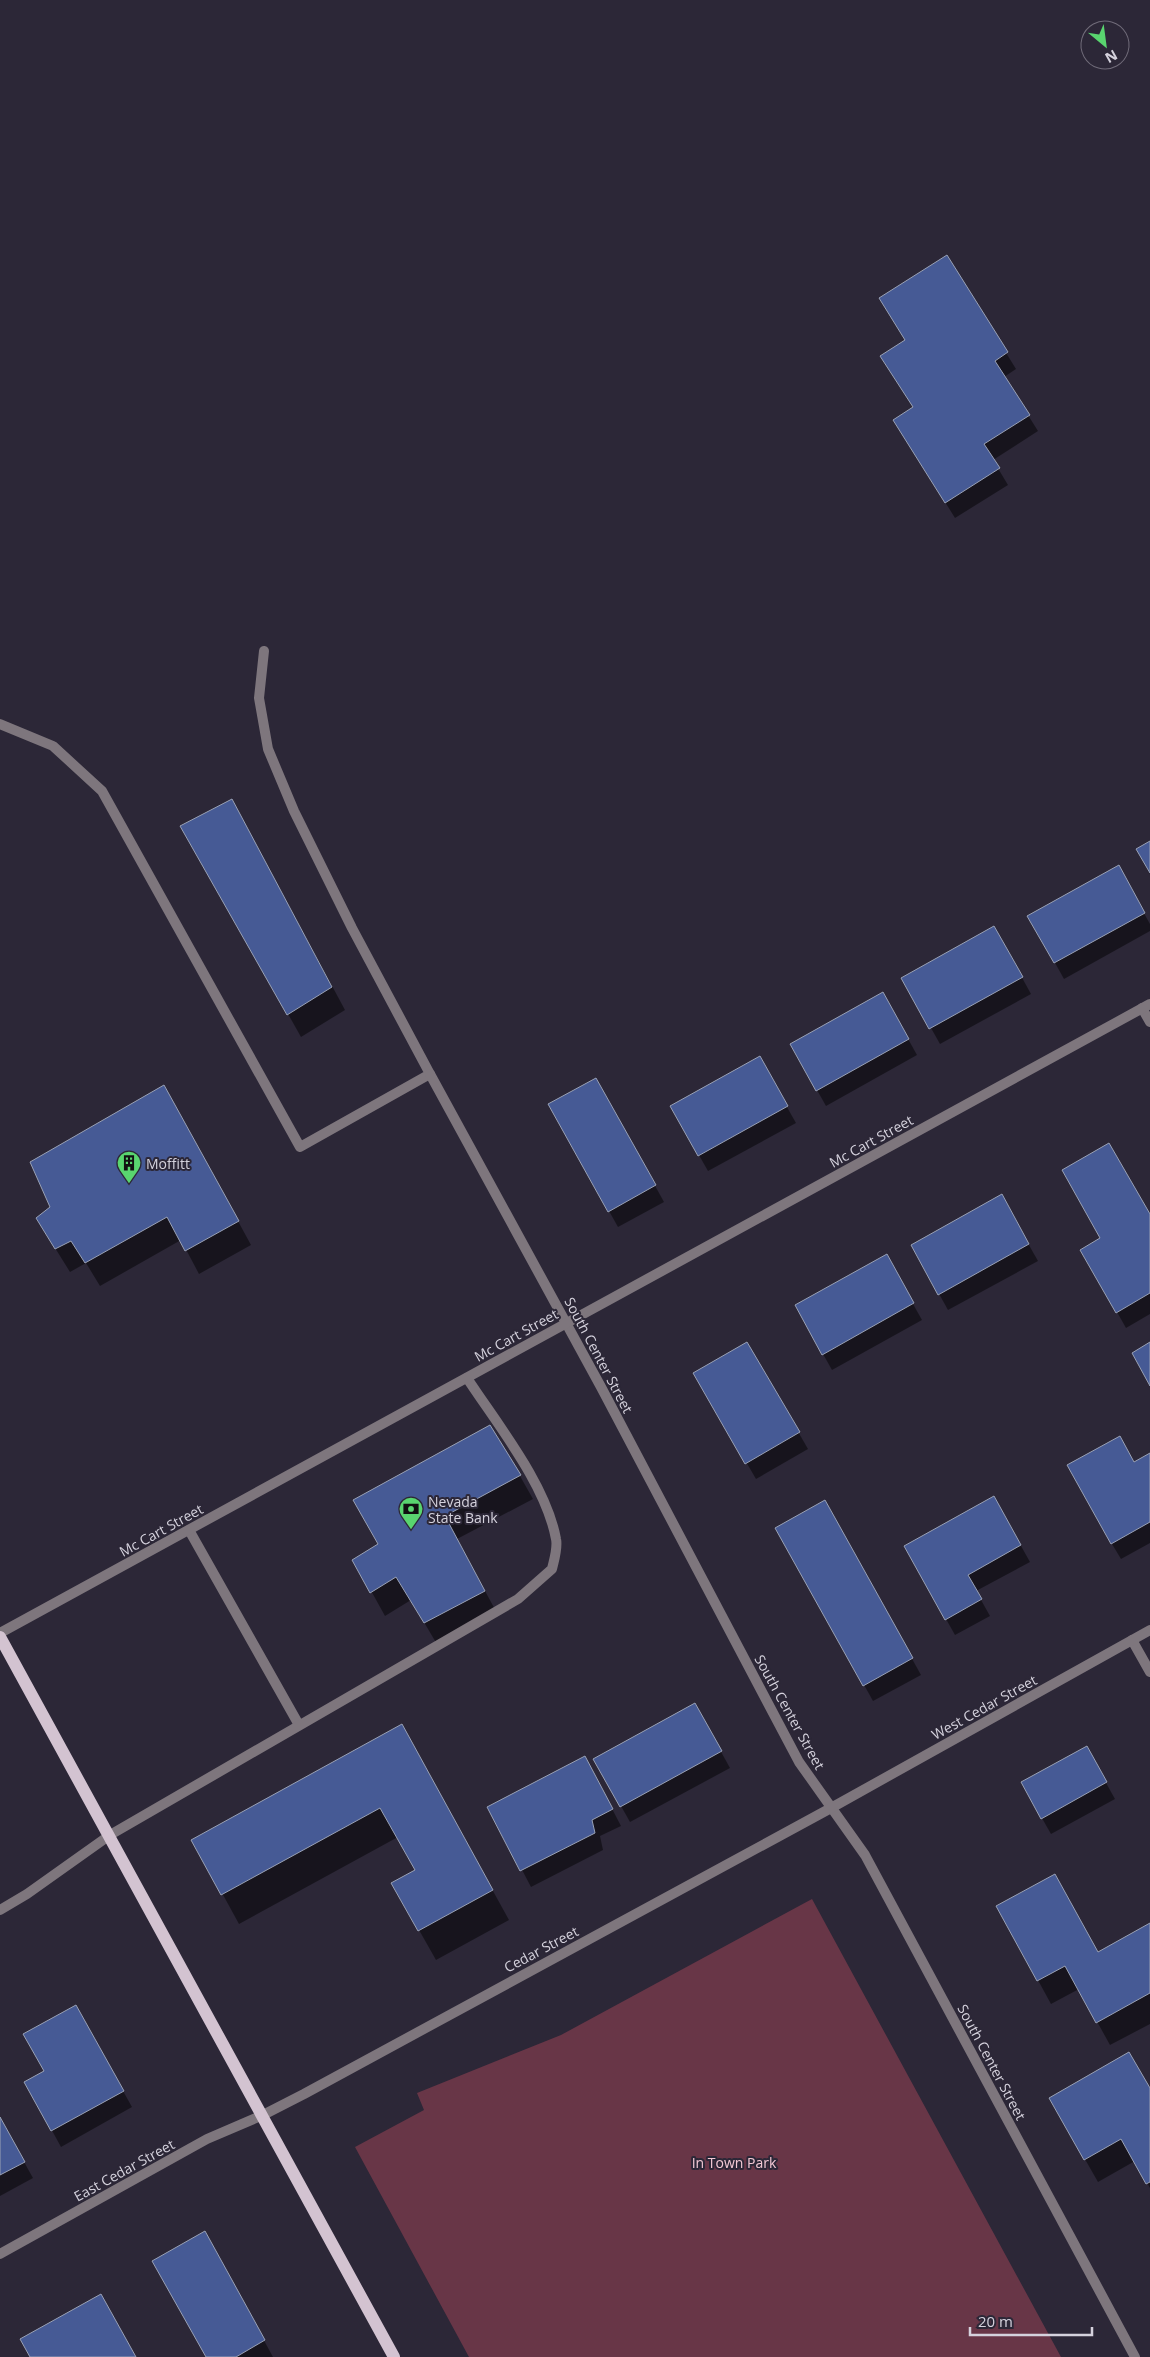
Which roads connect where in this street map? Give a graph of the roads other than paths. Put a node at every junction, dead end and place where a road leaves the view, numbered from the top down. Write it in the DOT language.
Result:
graph roads {
  1 [pos="264,651"];
  2 [pos="0,724"];
  3 [pos="1146,1006"];
  4 [pos="1150,1022"];
  5 [pos="430,1074"];
  6 [pos="566,1324"];
  7 [pos="467,1378"];
  8 [pos="189,1530"];
  9 [pos="1150,1630"];
  10 [pos="0,1635"];
  11 [pos="1132,1640"];
  12 [pos="1150,1672"];
  13 [pos="299,1725"];
  14 [pos="831,1808"];
  15 [pos="110,1836"];
  16 [pos="0,1910"];
  17 [pos="264,2115"];
  18 [pos="0,2254"];
  19 [pos="394,2357"];
  20 [pos="1135,2357"];
  1 -- 5 [label="street, South Center Street"];
  2 -- 5 [label="street"];
  3 -- 4 [label="street"];
  3 -- 6 [label="street, Mc Cart Street"];
  5 -- 6 [label="street, South Center Street"];
  6 -- 7 [label="street, Mc Cart Street"];
  6 -- 14 [label="street, South Center Street"];
  7 -- 8 [label="street, Mc Cart Street"];
  7 -- 13 [label="street"];
  8 -- 10 [label="street, Mc Cart Street"];
  8 -- 13 [label="street"];
  9 -- 11 [label="street, West Cedar Street"];
  10 -- 15 [label="main road"];
  11 -- 12 [label="street"];
  11 -- 14 [label="street, West Cedar Street"];
  13 -- 15 [label="street"];
  14 -- 17 [label="street, Cedar Street"];
  14 -- 20 [label="street, South Center Street"];
  15 -- 16 [label="street"];
  15 -- 17 [label="main road"];
  17 -- 18 [label="street, East Cedar Street"];
  17 -- 19 [label="main road"];
}
